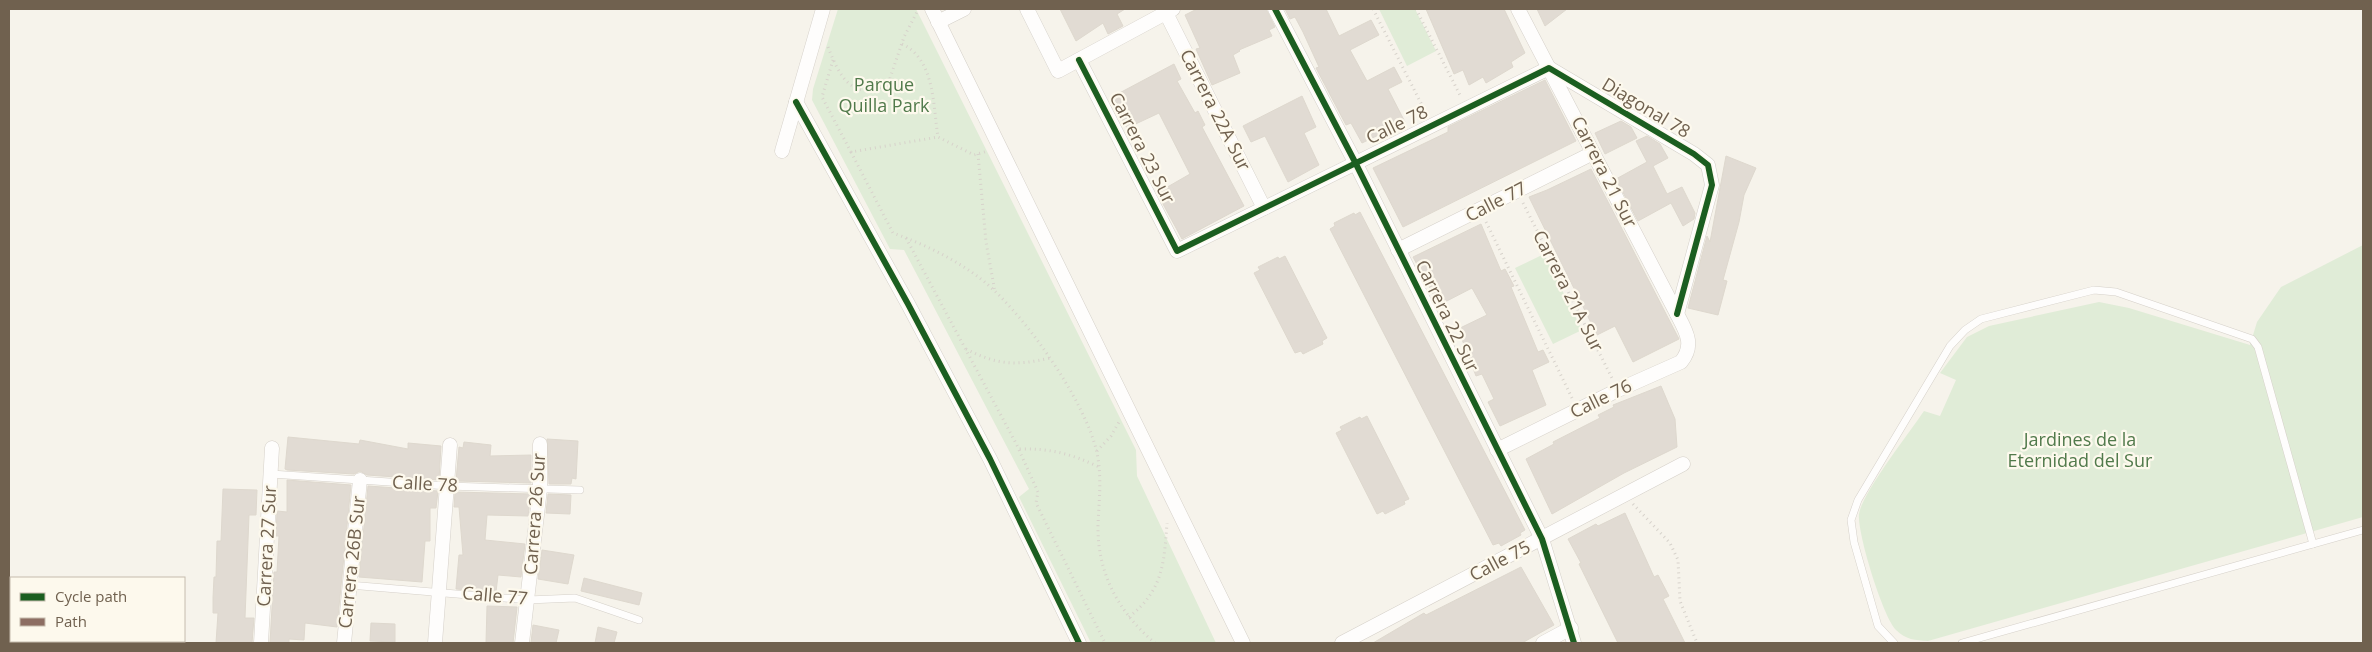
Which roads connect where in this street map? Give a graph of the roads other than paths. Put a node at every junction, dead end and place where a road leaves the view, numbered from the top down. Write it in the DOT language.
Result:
graph roads {
  1 [pos="823,9"];
  2 [pos="932,9"];
  3 [pos="964,9"];
  4 [pos="1027,9"];
  5 [pos="1276,9"];
  6 [pos="1518,9"];
  7 [pos="1170,11"];
  8 [pos="938,22"];
  9 [pos="1079,60"];
  10 [pos="1550,68"];
  11 [pos="796,102"];
  12 [pos="782,151"];
  13 [pos="1593,152"];
  14 [pos="1355,162"];
  15 [pos="1264,208"];
  16 [pos="1398,250"];
  17 [pos="1177,251"];
  18 [pos="1677,314"];
  19 [pos="1688,336"];
  20 [pos="450,444"];
  21 [pos="540,444"];
  22 [pos="272,448"];
  23 [pos="1497,450"];
  24 [pos="1683,464"];
  25 [pos="271,474"];
  26 [pos="360,480"];
  27 [pos="448,486"];
  28 [pos="540,489"];
  29 [pos="580,490"];
  30 [pos="2363,530"];
  31 [pos="1542,539"];
  32 [pos="2313,544"];
  33 [pos="348,585"];
  34 [pos="439,591"];
  35 [pos="528,600"];
  36 [pos="639,620"];
  37 [pos="1571,628"];
  38 [pos="261,643"];
  39 [pos="344,643"];
  40 [pos="435,643"];
  41 [pos="522,643"];
  42 [pos="1079,643"];
  43 [pos="1243,643"];
  44 [pos="1342,643"];
  45 [pos="1543,643"];
  46 [pos="1574,643"];
  47 [pos="1894,643"];
  48 [pos="1962,643"];
  1 -- 11 [label="street"];
  2 -- 8 [label="street"];
  3 -- 8 [label="street"];
  4 -- 9 [label="street"];
  5 -- 14 [label="street, Carrera 22 Sur"];
  6 -- 10 [label="street, Carrera 21 Sur"];
  7 -- 9 [label="street"];
  7 -- 15 [label="street, Carrera 22A Sur"];
  8 -- 43 [label="street"];
  9 -- 17 [label="street, Carrera 23 Sur"];
  10 -- 13 [label="street, Carrera 21 Sur"];
  10 -- 14 [label="street, Calle 78"];
  10 -- 18 [label="street, Diagonal 78"];
  11 -- 12 [label="street"];
  11 -- 42 [label="street"];
  13 -- 16 [label="street, Calle 77"];
  13 -- 18 [label="street, Carrera 21 Sur"];
  14 -- 15 [label="street, Calle 78"];
  14 -- 16 [label="street, Carrera 22 Sur"];
  15 -- 17 [label="street, Calle 78"];
  16 -- 23 [label="street, Carrera 22 Sur"];
  18 -- 19 [label="street, Carrera 21 Sur"];
  19 -- 23 [label="street, Calle 76"];
  20 -- 27 [label="street"];
  21 -- 28 [label="street, Carrera 26 Sur"];
  22 -- 25 [label="street, Carrera 27 Sur"];
  23 -- 31 [label="street, Carrera 22 Sur"];
  24 -- 31 [label="street, Calle 75"];
  25 -- 26 [label="lane, Calle 78"];
  25 -- 38 [label="street, Carrera 27 Sur"];
  26 -- 27 [label="lane, Calle 78"];
  26 -- 33 [label="street, Carrera 26B Sur"];
  27 -- 28 [label="lane, Calle 78"];
  27 -- 34 [label="street"];
  28 -- 29 [label="lane, Calle 78"];
  28 -- 35 [label="street, Carrera 26 Sur"];
  30 -- 32 [label="lane"];
  31 -- 37 [label="street, Carrera 22 Sur"];
  31 -- 44 [label="street, Calle 75"];
  32 -- 47 [label="lane"];
  32 -- 48 [label="lane"];
  33 -- 34 [label="lane, Calle 77"];
  33 -- 39 [label="street, Carrera 26B Sur"];
  34 -- 35 [label="lane, Calle 77"];
  34 -- 40 [label="street"];
  35 -- 36 [label="lane, Calle 77"];
  35 -- 41 [label="street, Carrera 26 Sur"];
  37 -- 45 [label="street"];
  37 -- 46 [label="street, Carrera 22 Sur"];
}
